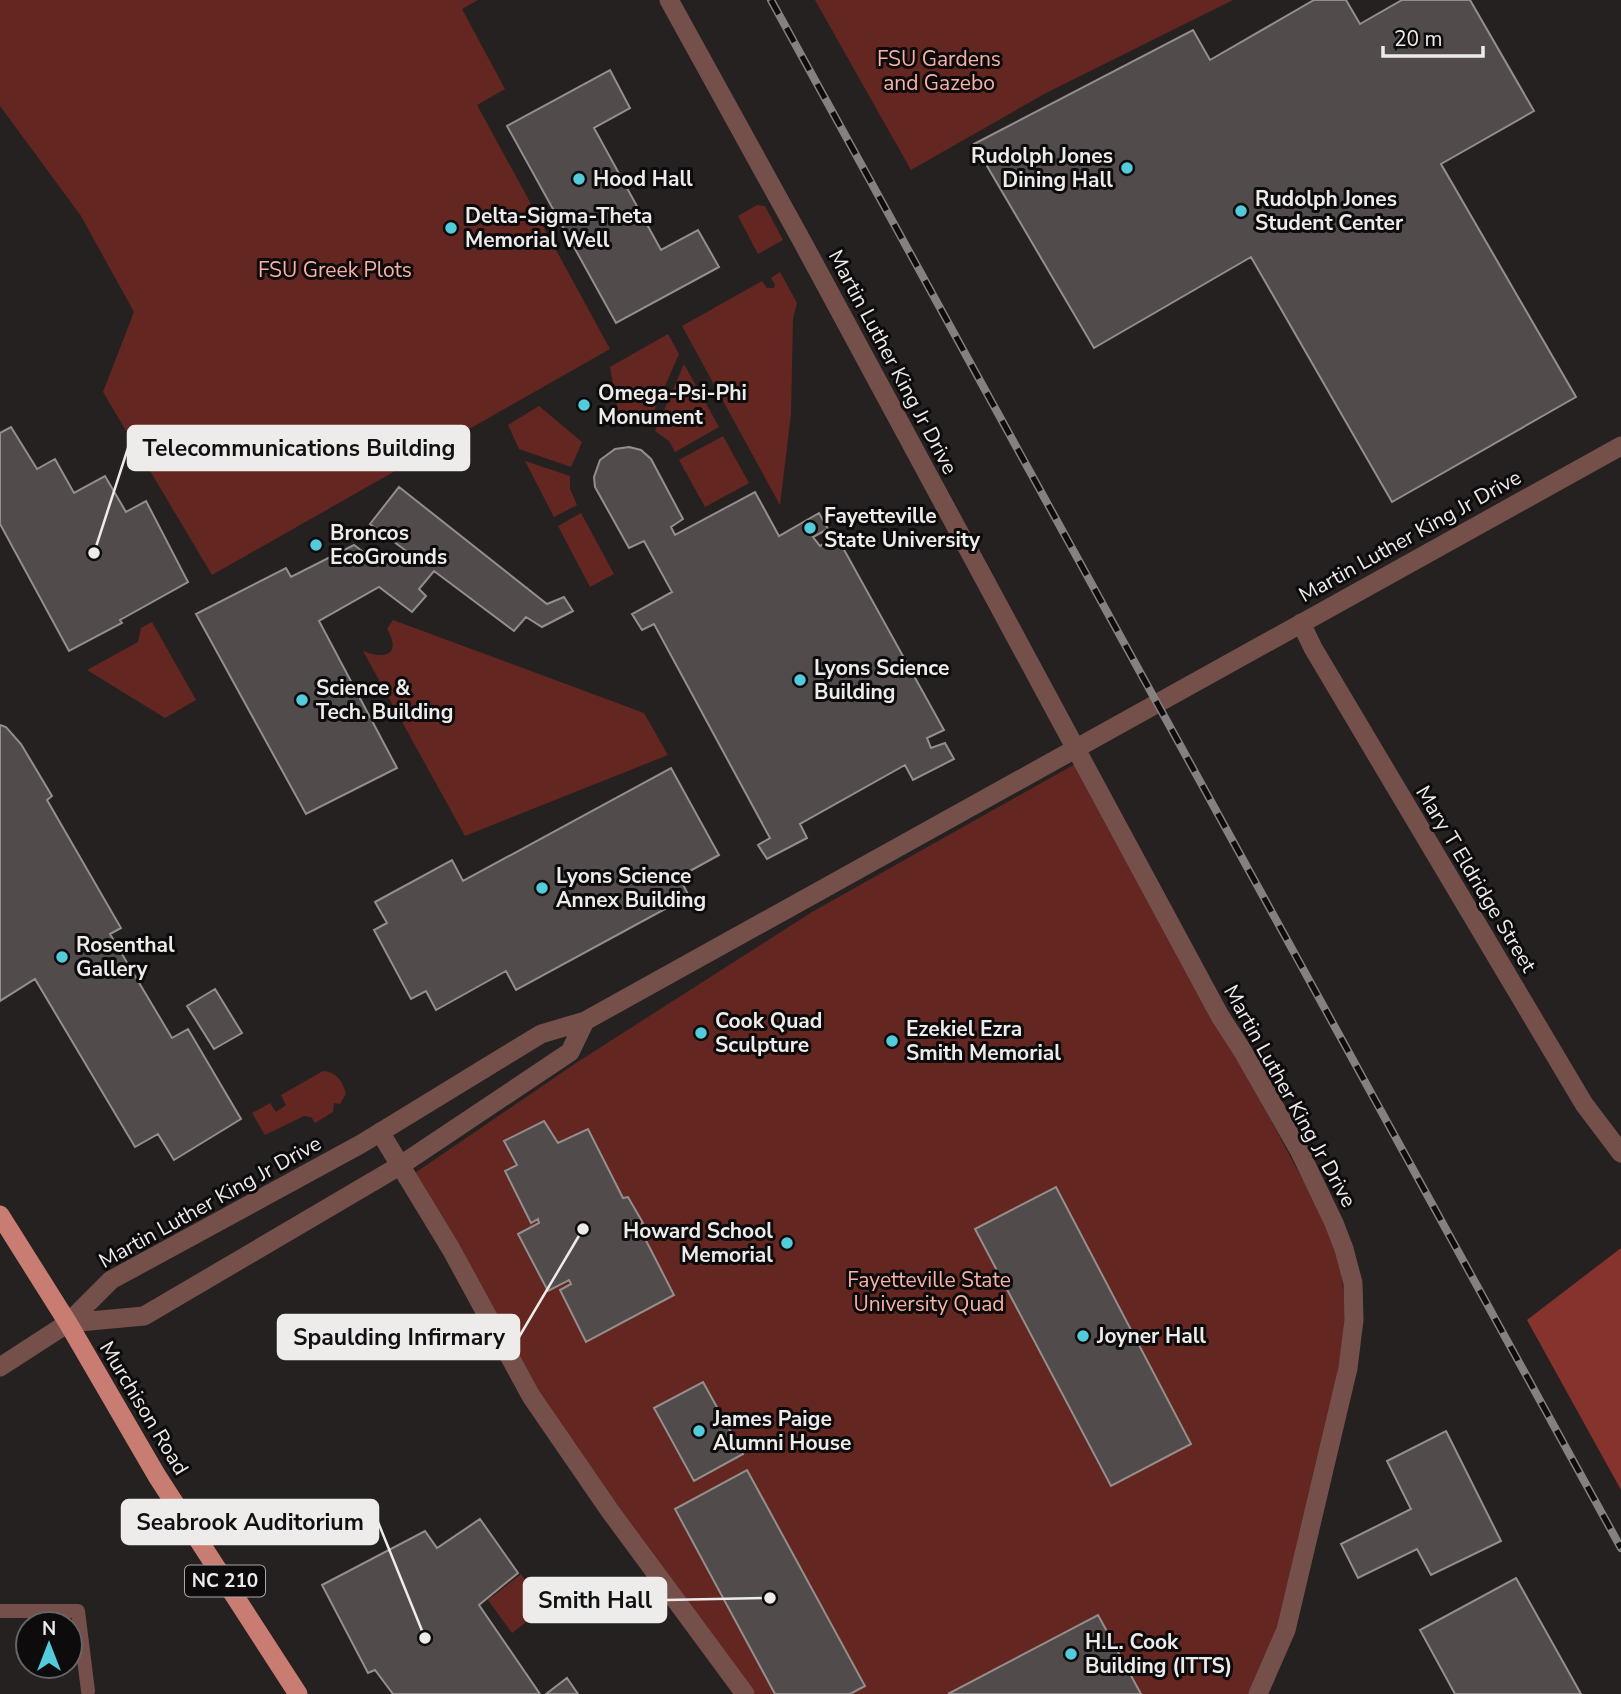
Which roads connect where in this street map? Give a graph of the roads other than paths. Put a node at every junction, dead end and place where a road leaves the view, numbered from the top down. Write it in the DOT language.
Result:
graph roads {
  1 [pos="669,0"];
  2 [pos="1621,446"];
  3 [pos="1301,623"];
  4 [pos="1075,748"];
  5 [pos="585,1021"];
  6 [pos="380,1132"];
  7 [pos="1621,1153"];
  8 [pos="401,1165"];
  9 [pos="0,1214"];
  10 [pos="68,1324"];
  11 [pos="0,1367"];
  12 [pos="0,1611"];
  13 [pos="88,1691"];
  14 [pos="298,1694"];
  15 [pos="745,1694"];
  16 [pos="1258,1694"];
  1 -- 4 [label="street, Martin Luther King Jr Drive"];
  2 -- 3 [label="street, Martin Luther King Jr Drive"];
  3 -- 4 [label="street, Martin Luther King Jr Drive"];
  3 -- 7 [label="street, Mary T Eldridge Street"];
  4 -- 5 [label="street, Martin Luther King Jr Drive"];
  4 -- 16 [label="street, Martin Luther King Jr Drive"];
  5 -- 6 [label="street, Martin Luther King Jr Drive"];
  5 -- 8 [label="street"];
  6 -- 8 [label="street"];
  6 -- 10 [label="street, Martin Luther King Jr Drive"];
  8 -- 10 [label="street"];
  8 -- 15 [label="street"];
  9 -- 10 [label="main road, Murchison Road / NC 210"];
  10 -- 11 [label="street"];
  10 -- 14 [label="main road, Murchison Road / NC 210"];
  12 -- 13 [label="lane"];
}
